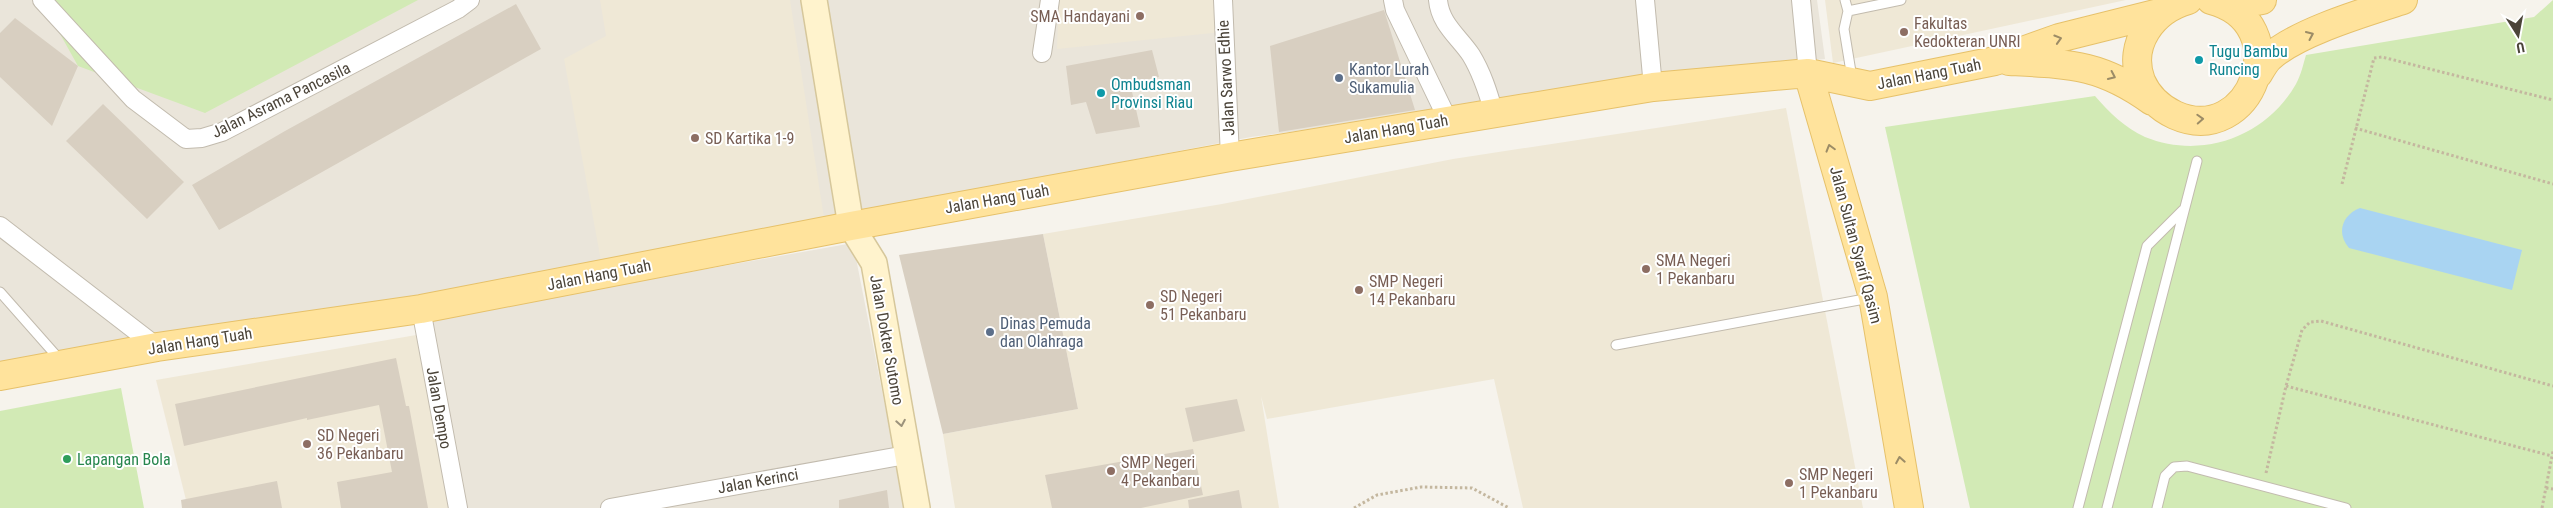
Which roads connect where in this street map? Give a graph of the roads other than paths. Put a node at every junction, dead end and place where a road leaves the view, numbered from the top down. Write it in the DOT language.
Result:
graph roads {
  1 [pos="42,0"];
  2 [pos="470,0"];
  3 [pos="814,0"];
  4 [pos="1050,0"];
  5 [pos="1223,0"];
  6 [pos="1393,0"];
  7 [pos="1438,0"];
  8 [pos="1645,0"];
  9 [pos="1801,0"];
  10 [pos="1845,0"];
  11 [pos="1901,0"];
  12 [pos="2188,0"];
  13 [pos="2262,0"];
  14 [pos="2403,0"];
  15 [pos="2221,2"];
  16 [pos="2161,7"];
  17 [pos="1848,11"];
  18 [pos="1042,54"];
  19 [pos="1995,61"];
  20 [pos="1808,73"];
  21 [pos="2258,74"];
  22 [pos="1853,82"];
  23 [pos="1653,86"];
  24 [pos="2156,103"];
  25 [pos="1494,112"];
  26 [pos="1448,120"];
  27 [pos="1230,157"];
  28 [pos="2197,161"];
  29 [pos="2184,210"];
  30 [pos="0,226"];
  31 [pos="851,226"];
  32 [pos="0,292"];
  33 [pos="1873,297"];
  34 [pos="421,309"];
  35 [pos="1616,345"];
  36 [pos="157,347"];
  37 [pos="64,364"];
  38 [pos="0,376"];
  39 [pos="906,455"];
  40 [pos="458,508"];
  41 [pos="610,508"];
  42 [pos="917,508"];
  43 [pos="1909,508"];
  44 [pos="2078,508"];
  45 [pos="2107,508"];
  46 [pos="2157,508"];
  47 [pos="2346,508"];
  1 -- 2 [label="street, Jalan Asrama Pancasila"];
  3 -- 31 [label="main road, Jalan Dokter Sutomo"];
  4 -- 18 [label="street"];
  5 -- 27 [label="street, Jalan Sarwo Edhie"];
  6 -- 26 [label="street"];
  7 -- 25 [label="street"];
  8 -- 23 [label="street"];
  9 -- 20 [label="street"];
  10 -- 17 [label="lane"];
  11 -- 17 [label="lane"];
  12 -- 16 [label="main road"];
  13 -- 15 [label="main road"];
  21 -- 14 [label="main road, one-way"];
  15 -- 21 [label="main road"];
  19 -- 16 [label="main road, Jalan Hang Tuah, one-way"];
  16 -- 24 [label="main road"];
  17 -- 22 [label="lane"];
  19 -- 22 [label="main road, Jalan Hang Tuah"];
  19 -- 24 [label="main road, Jalan Hang Tuah, one-way"];
  20 -- 22 [label="main road, Jalan Hang Tuah"];
  20 -- 23 [label="main road, Jalan Hang Tuah"];
  33 -- 20 [label="main road, Jalan Sultan Syarif Qasim, one-way"];
  24 -- 21 [label="main road, Jalan Hang Tuah, one-way"];
  23 -- 25 [label="main road, Jalan Hang Tuah"];
  25 -- 26 [label="main road, Jalan Hang Tuah"];
  26 -- 27 [label="main road, Jalan Hang Tuah"];
  27 -- 31 [label="main road, Jalan Hang Tuah"];
  28 -- 29 [label="lane"];
  29 -- 44 [label="lane"];
  29 -- 45 [label="lane"];
  30 -- 36 [label="street"];
  31 -- 34 [label="main road, Jalan Hang Tuah"];
  31 -- 39 [label="main road, Jalan Dokter Sutomo, one-way"];
  32 -- 37 [label="lane"];
  33 -- 35 [label="lane"];
  43 -- 33 [label="main road, Jalan Sultan Syarif Qasim, one-way"];
  34 -- 36 [label="main road, Jalan Hang Tuah"];
  34 -- 40 [label="street, Jalan Dempo"];
  36 -- 37 [label="main road, Jalan Hang Tuah"];
  37 -- 38 [label="main road, Jalan Hang Tuah"];
  39 -- 41 [label="street, Jalan Kerinci"];
  39 -- 42 [label="main road, Jalan Dokter Sutomo"];
  46 -- 47 [label="lane"];
}
